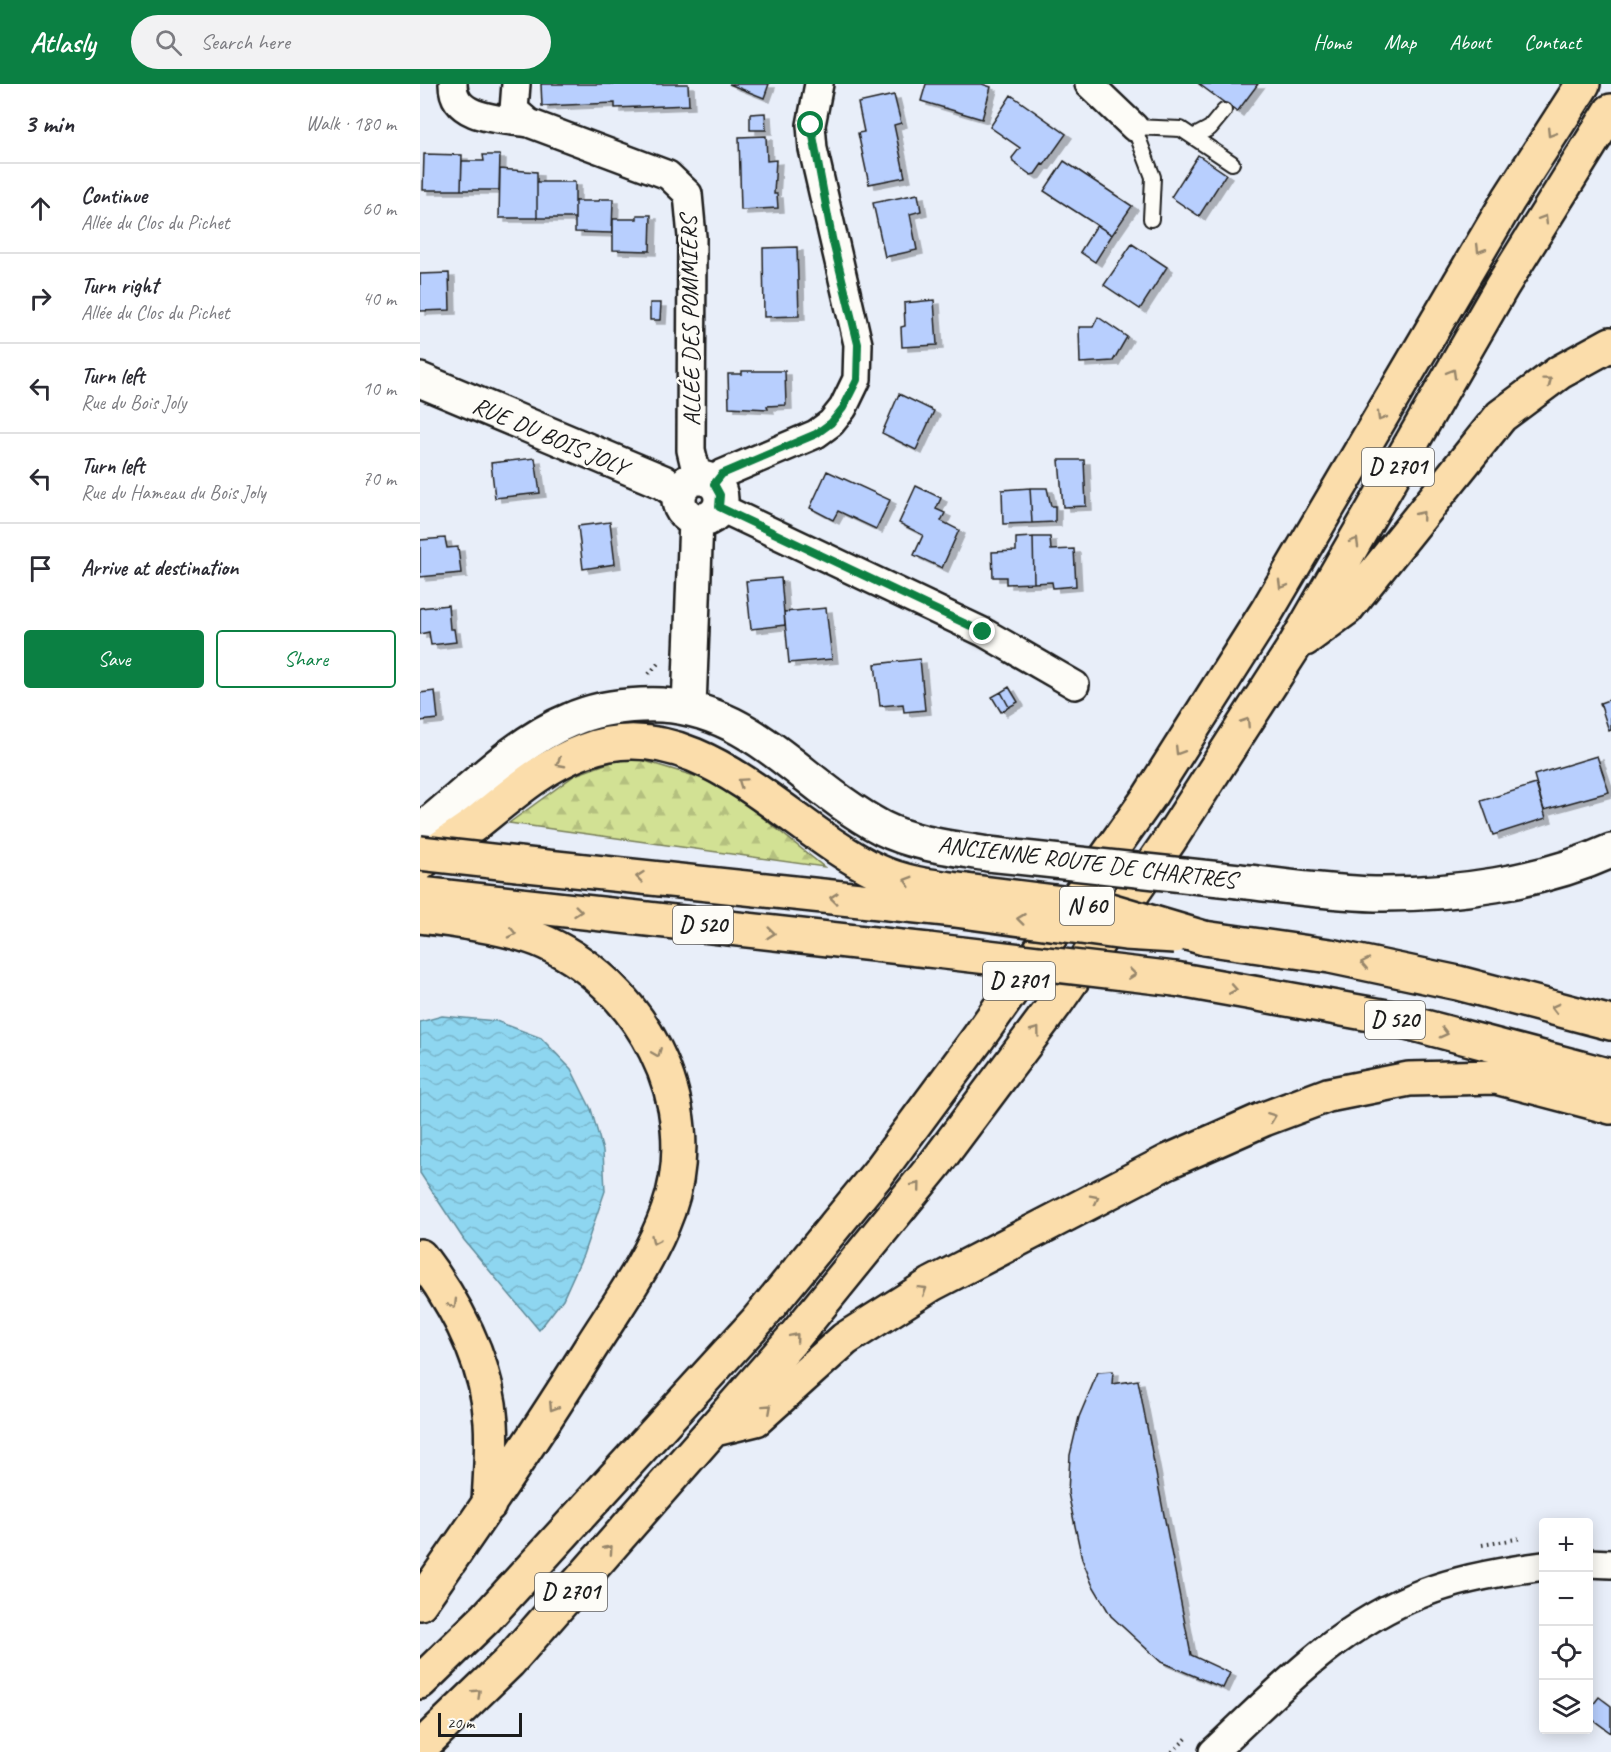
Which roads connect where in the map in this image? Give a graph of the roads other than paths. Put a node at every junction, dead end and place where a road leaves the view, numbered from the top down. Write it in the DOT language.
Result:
graph roads {
  1 [pos="453,84"];
  2 [pos="516,84"];
  3 [pos="819,84"];
  4 [pos="1089,84"];
  5 [pos="1583,84"];
  6 [pos="1224,111"];
  7 [pos="1611,111"];
  8 [pos="529,123"];
  9 [pos="1134,127"];
  10 [pos="1193,137"];
  11 [pos="1232,163"];
  12 [pos="1150,219"];
  13 [pos="1611,345"];
  14 [pos="420,380"];
  15 [pos="701,497"];
  16 [pos="1294,647"];
  17 [pos="1076,685"];
  18 [pos="689,707"];
  19 [pos="420,831"];
  20 [pos="1611,851"];
  21 [pos="420,853"];
  22 [pos="420,864"];
  23 [pos="420,894"];
  24 [pos="960,901"];
  25 [pos="467,910"];
  26 [pos="420,916"];
  27 [pos="1204,938"];
  28 [pos="1611,1023"];
  29 [pos="1611,1076"];
  30 [pos="1611,1107"];
  31 [pos="420,1256"];
  32 [pos="715,1429"];
  33 [pos="489,1504"];
  34 [pos="1593,1563"];
  35 [pos="1611,1564"];
  36 [pos="1539,1567"];
  37 [pos="420,1603"];
  38 [pos="420,1682"];
  39 [pos="420,1748"];
  40 [pos="1213,1752"];
  1 -- 8 [label="street, ALLÉE DES POMMIERS"];
  2 -- 8 [label="street"];
  3 -- 15 [label="street"];
  4 -- 9 [label="street"];
  5 -- 38 [label="main road, D 2701, one-way"];
  6 -- 10 [label="lane"];
  16 -- 7 [label="main road, D 2701, one-way"];
  8 -- 15 [label="street, ALLÉE DES POMMIERS"];
  9 -- 10 [label="lane"];
  9 -- 12 [label="lane"];
  10 -- 11 [label="lane"];
  16 -- 13 [label="main road, one-way"];
  14 -- 15 [label="main road, RUE DU BOIS JOLY"];
  15 -- 17 [label="street"];
  15 -- 18 [label="main road"];
  32 -- 16 [label="main road, D 2701, one-way"];
  18 -- 19 [label="main road, ANCIENNE ROUTE DE CHARTRES"];
  18 -- 20 [label="main road, ANCIENNE ROUTE DE CHARTRES, bridge"];
  24 -- 21 [label="main road, D 520, one-way, bridge"];
  24 -- 22 [label="main road, one-way"];
  23 -- 25 [label="main road, D 520"];
  27 -- 24 [label="main road, N 60, one-way, bridge"];
  25 -- 26 [label="main road"];
  25 -- 29 [label="main road, D 520, one-way, bridge"];
  25 -- 33 [label="main road, one-way"];
  28 -- 27 [label="main road, D 520, one-way"];
  32 -- 30 [label="main road, one-way"];
  31 -- 33 [label="main road, one-way"];
  39 -- 32 [label="main road, D 2701, one-way"];
  33 -- 37 [label="main road"];
  34 -- 35 [label="street"];
  36 -- 40 [label="street"];
}
